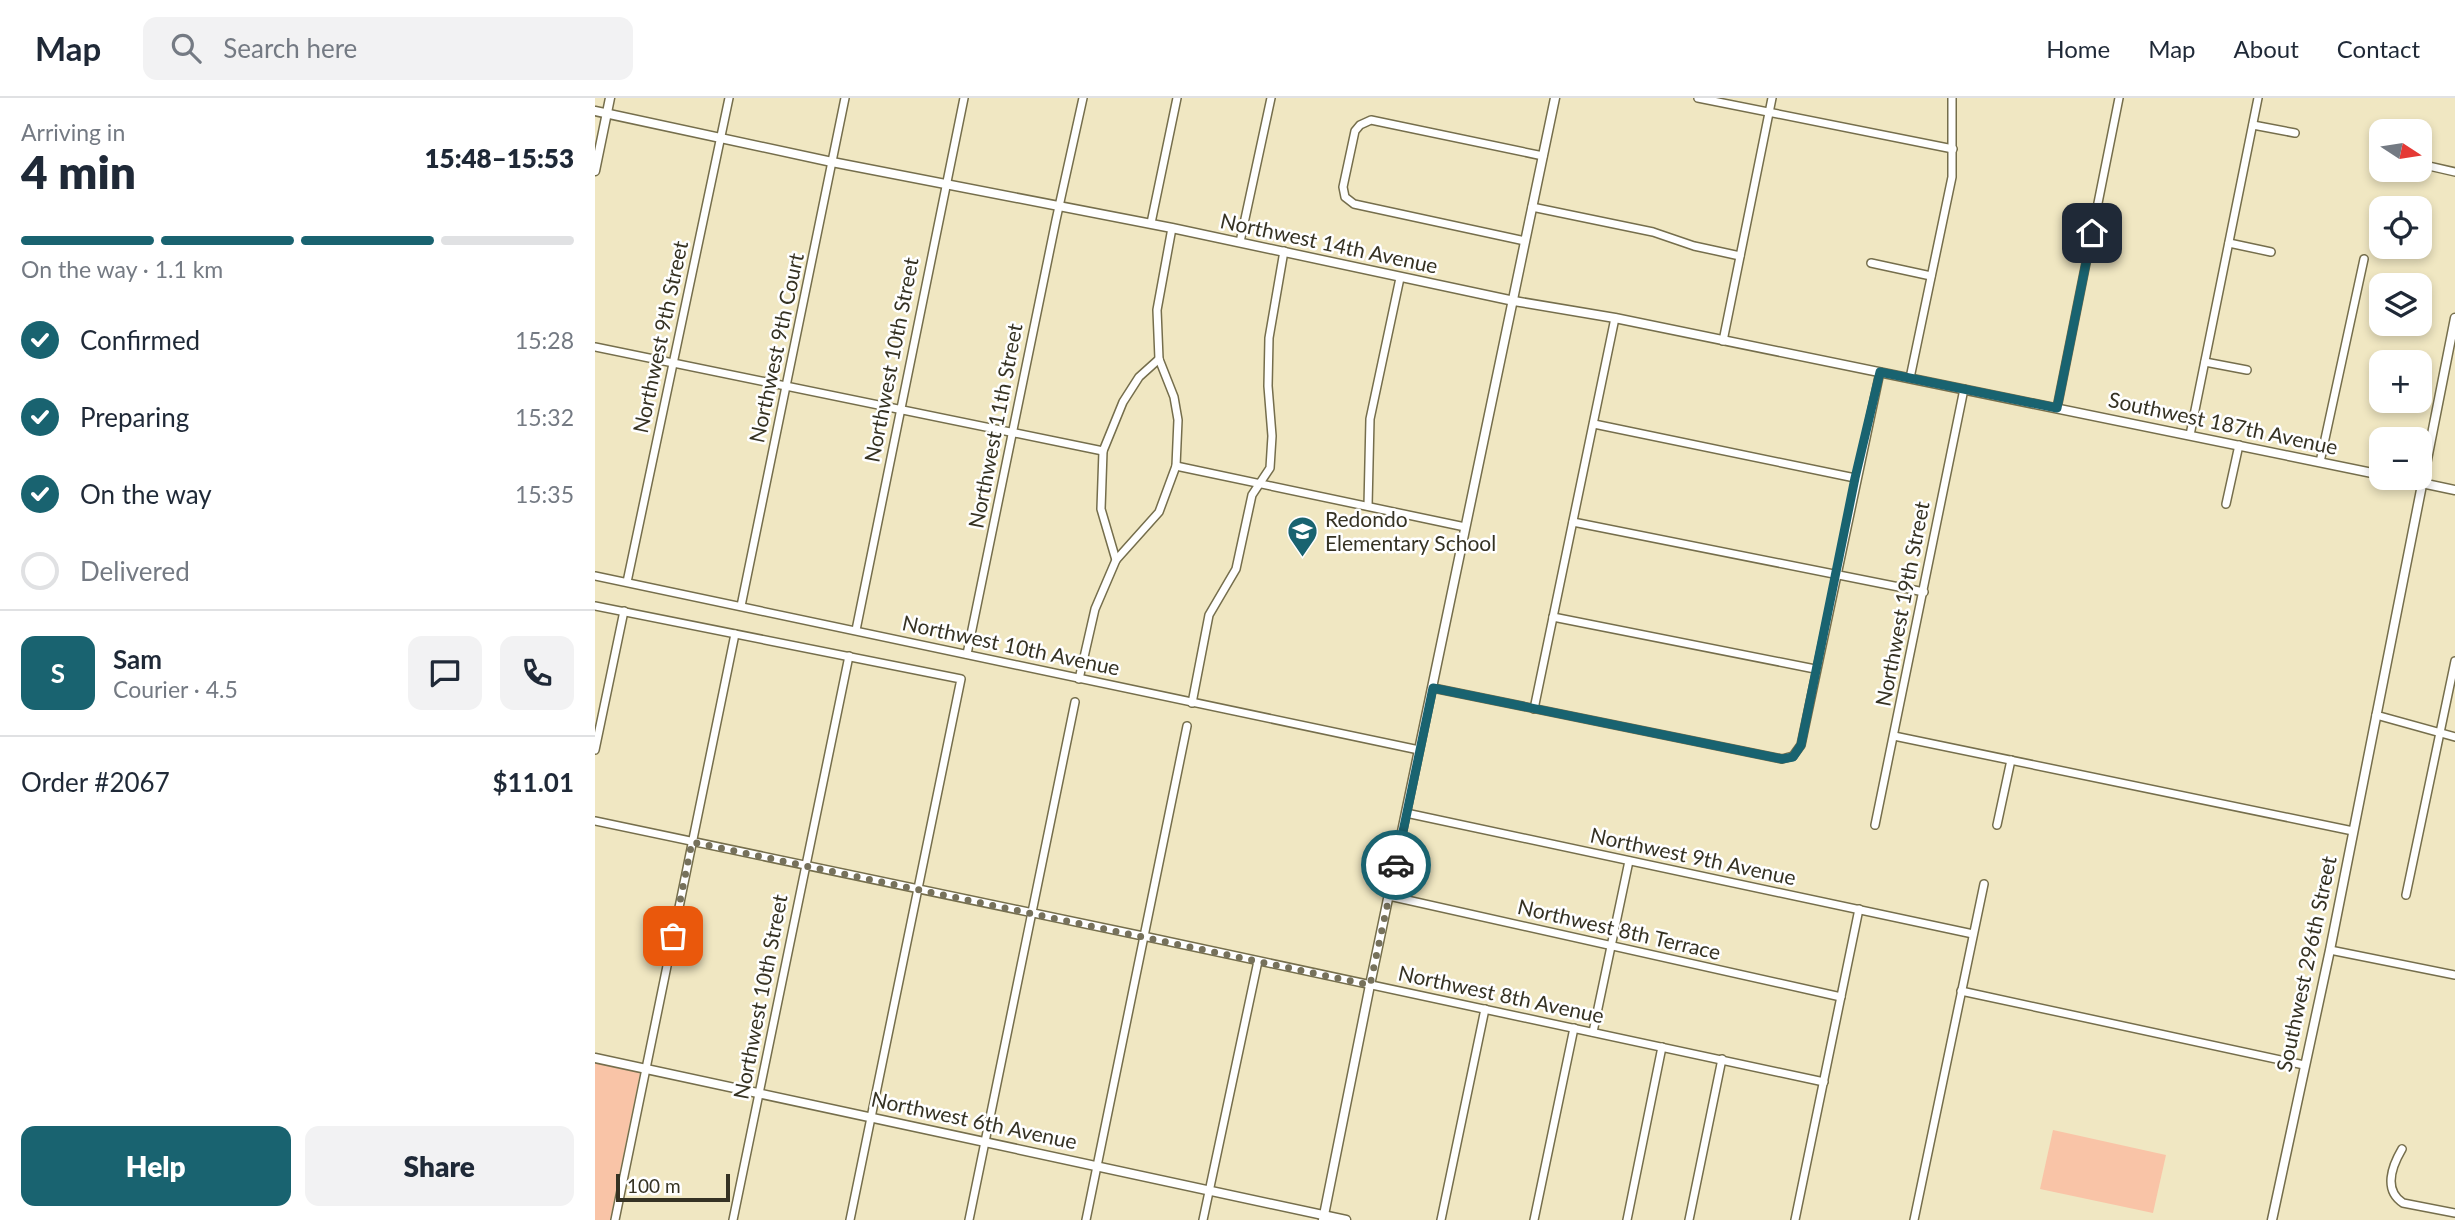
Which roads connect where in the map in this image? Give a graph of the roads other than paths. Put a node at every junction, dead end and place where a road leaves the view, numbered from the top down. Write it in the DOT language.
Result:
graph roads {
  1 [pos="610,98"];
  2 [pos="729,98"];
  3 [pos="845,98"];
  4 [pos="964,98"];
  5 [pos="1083,98"];
  6 [pos="1177,98"];
  7 [pos="1271,98"];
  8 [pos="1555,98"];
  9 [pos="1698,98"];
  10 [pos="1772,98"];
  11 [pos="1952,98"];
  12 [pos="2119,98"];
  13 [pos="2258,98"];
  14 [pos="595,111"];
  15 [pos="1769,111"];
  16 [pos="607,113"];
  17 [pos="2253,125"];
  18 [pos="2295,134"];
  19 [pos="720,136"];
  20 [pos="1953,149"];
  21 [pos="1543,156"];
  22 [pos="832,162"];
  23 [pos="2433,167"];
  24 [pos="595,171"];
  25 [pos="2455,172"];
  26 [pos="946,183"];
  27 [pos="1059,205"];
  28 [pos="1532,207"];
  29 [pos="1151,223"];
  30 [pos="1172,228"];
  31 [pos="1525,241"];
  32 [pos="1240,242"];
  33 [pos="2228,243"];
  34 [pos="1284,251"];
  35 [pos="2271,252"];
  36 [pos="1740,256"];
  37 [pos="2364,259"];
  38 [pos="1871,263"];
  39 [pos="1931,276"];
  40 [pos="1400,278"];
  41 [pos="1514,301"];
  42 [pos="1615,318"];
  43 [pos="2455,318"];
  44 [pos="1723,341"];
  45 [pos="595,347"];
  46 [pos="1159,359"];
  47 [pos="2205,362"];
  48 [pos="674,363"];
  49 [pos="2247,370"];
  50 [pos="1880,372"];
  51 [pos="1910,378"];
  52 [pos="787,387"];
  53 [pos="1963,389"];
  54 [pos="2057,408"];
  55 [pos="900,410"];
  56 [pos="1594,424"];
  57 [pos="1013,433"];
  58 [pos="2190,435"];
  59 [pos="2432,437"];
  60 [pos="2239,445"];
  61 [pos="1103,451"];
  62 [pos="2320,462"];
  63 [pos="1176,466"];
  64 [pos="2369,472"];
  65 [pos="1855,478"];
  66 [pos="1260,484"];
  67 [pos="2432,485"];
  68 [pos="2422,490"];
  69 [pos="2455,490"];
  70 [pos="2226,504"];
  71 [pos="1368,506"];
  72 [pos="1573,522"];
  73 [pos="1465,527"];
  74 [pos="1116,560"];
  75 [pos="1836,575"];
  76 [pos="595,576"];
  77 [pos="627,582"];
  78 [pos="1924,592"];
  79 [pos="595,606"];
  80 [pos="741,606"];
  81 [pos="624,611"];
  82 [pos="1553,617"];
  83 [pos="856,630"];
  84 [pos="735,634"];
  85 [pos="967,654"];
  86 [pos="849,656"];
  87 [pos="2455,661"];
  88 [pos="1815,669"];
  89 [pos="1079,679"];
  90 [pos="1433,688"];
  91 [pos="1075,702"];
  92 [pos="1192,703"];
  93 [pos="1534,709"];
  94 [pos="2376,715"];
  95 [pos="1187,726"];
  96 [pos="2438,732"];
  97 [pos="1894,736"];
  98 [pos="2455,737"];
  99 [pos="595,750"];
  100 [pos="1419,750"];
  101 [pos="2011,760"];
  102 [pos="1406,813"];
  103 [pos="595,821"];
  104 [pos="1875,825"];
  105 [pos="1997,825"];
  106 [pos="2353,831"];
  107 [pos="692,842"];
  108 [pos="1629,861"];
  109 [pos="806,865"];
  110 [pos="1984,884"];
  111 [pos="917,888"];
  112 [pos="2406,895"];
  113 [pos="1389,896"];
  114 [pos="1859,909"];
  115 [pos="1033,912"];
  116 [pos="1973,934"];
  117 [pos="1143,936"];
  118 [pos="1611,946"];
  119 [pos="2330,950"];
  120 [pos="1258,961"];
  121 [pos="2455,975"];
  122 [pos="1370,985"];
  123 [pos="1961,990"];
  124 [pos="1841,997"];
  125 [pos="1485,1009"];
  126 [pos="1574,1028"];
  127 [pos="1593,1032"];
  128 [pos="1662,1047"];
  129 [pos="595,1058"];
  130 [pos="1722,1059"];
  131 [pos="2304,1065"];
  132 [pos="646,1069"];
  133 [pos="1823,1083"];
  134 [pos="760,1093"];
  135 [pos="870,1116"];
  136 [pos="986,1140"];
  137 [pos="2402,1149"];
  138 [pos="1097,1166"];
  139 [pos="1209,1190"];
  140 [pos="2455,1213"];
  141 [pos="1324,1218"];
  142 [pos="615,1220"];
  143 [pos="733,1220"];
  144 [pos="850,1220"];
  145 [pos="969,1220"];
  146 [pos="1086,1220"];
  147 [pos="1203,1220"];
  148 [pos="1346,1220"];
  149 [pos="1441,1220"];
  150 [pos="1534,1220"];
  151 [pos="1627,1220"];
  152 [pos="1689,1220"];
  153 [pos="1795,1220"];
  154 [pos="1914,1220"];
  155 [pos="2272,1220"];
  1 -- 16 [label="street"];
  2 -- 19 [label="street, Northwest 9th Street"];
  3 -- 22 [label="street, Northwest 9th Court"];
  4 -- 26 [label="street, Northwest 10th Street"];
  5 -- 27 [label="street, Northwest 11th Street"];
  6 -- 29 [label="street"];
  7 -- 32 [label="street"];
  8 -- 21 [label="street"];
  9 -- 15 [label="street"];
  10 -- 15 [label="street"];
  11 -- 20 [label="street"];
  12 -- 54 [label="street"];
  13 -- 17 [label="street"];
  14 -- 16 [label="street, Northwest 14th Avenue"];
  15 -- 20 [label="street"];
  15 -- 36 [label="street"];
  16 -- 19 [label="street, Northwest 14th Avenue"];
  16 -- 24 [label="street"];
  17 -- 18 [label="street"];
  17 -- 33 [label="street"];
  19 -- 22 [label="street, Northwest 14th Avenue"];
  19 -- 48 [label="street, Northwest 9th Street"];
  20 -- 39 [label="street"];
  21 -- 28 [label="street"];
  21 -- 31 [label="street"];
  22 -- 26 [label="street, Northwest 14th Avenue"];
  22 -- 52 [label="street, Northwest 9th Court"];
  23 -- 25 [label="street"];
  26 -- 27 [label="street, Northwest 14th Avenue"];
  26 -- 55 [label="street, Northwest 10th Street"];
  27 -- 29 [label="street, Northwest 14th Avenue"];
  27 -- 57 [label="street, Northwest 11th Street"];
  28 -- 31 [label="street"];
  28 -- 36 [label="street"];
  29 -- 30 [label="street, Northwest 14th Avenue"];
  30 -- 32 [label="street, Northwest 14th Avenue"];
  30 -- 46 [label="street"];
  31 -- 41 [label="street"];
  32 -- 34 [label="street, Northwest 14th Avenue"];
  33 -- 35 [label="street"];
  33 -- 47 [label="street"];
  34 -- 40 [label="street, Northwest 14th Avenue"];
  34 -- 66 [label="street"];
  36 -- 44 [label="street"];
  37 -- 62 [label="street"];
  38 -- 39 [label="street"];
  39 -- 51 [label="street"];
  40 -- 41 [label="street, Northwest 14th Avenue"];
  40 -- 71 [label="street"];
  41 -- 42 [label="street, Northwest 14th Avenue"];
  41 -- 73 [label="street"];
  42 -- 44 [label="street, Northwest 14th Avenue"];
  42 -- 56 [label="street"];
  43 -- 59 [label="street, Southwest 296th Street"];
  44 -- 50 [label="street, Northwest 14th Avenue"];
  45 -- 48 [label="street"];
  46 -- 61 [label="street"];
  46 -- 63 [label="street"];
  47 -- 49 [label="street"];
  47 -- 58 [label="street"];
  48 -- 52 [label="street"];
  48 -- 77 [label="street, Northwest 9th Street"];
  50 -- 51 [label="street, Northwest 14th Avenue"];
  50 -- 65 [label="street"];
  51 -- 53 [label="street, Northwest 14th Avenue"];
  52 -- 55 [label="street"];
  52 -- 80 [label="street, Northwest 9th Court"];
  53 -- 54 [label="street, Northwest 14th Avenue"];
  53 -- 78 [label="street, Northwest 19th Street"];
  54 -- 58 [label="street, Southwest 187th Avenue"];
  55 -- 57 [label="street"];
  55 -- 83 [label="street, Northwest 10th Street"];
  56 -- 65 [label="street"];
  56 -- 72 [label="street"];
  57 -- 61 [label="street"];
  57 -- 85 [label="street, Northwest 11th Street"];
  58 -- 60 [label="street, Southwest 187th Avenue"];
  60 -- 62 [label="street, Southwest 187th Avenue"];
  60 -- 70 [label="street"];
  61 -- 74 [label="street"];
  62 -- 64 [label="street, Southwest 187th Avenue"];
  63 -- 66 [label="street"];
  63 -- 74 [label="street"];
  65 -- 75 [label="street"];
  66 -- 71 [label="street"];
  66 -- 92 [label="street"];
  67 -- 69 [label="street"];
  68 -- 94 [label="street, Southwest 296th Street"];
  71 -- 73 [label="street"];
  72 -- 75 [label="street"];
  72 -- 82 [label="street"];
  73 -- 90 [label="street"];
  74 -- 89 [label="street"];
  75 -- 78 [label="street"];
  75 -- 88 [label="street"];
  76 -- 77 [label="street, Northwest 10th Avenue"];
  77 -- 80 [label="street, Northwest 10th Avenue"];
  78 -- 97 [label="street, Northwest 19th Street"];
  79 -- 81 [label="street"];
  80 -- 83 [label="street, Northwest 10th Avenue"];
  81 -- 84 [label="street"];
  81 -- 99 [label="street"];
  82 -- 88 [label="street"];
  82 -- 93 [label="street"];
  83 -- 85 [label="street, Northwest 10th Avenue"];
  84 -- 86 [label="street"];
  84 -- 107 [label="street"];
  85 -- 89 [label="street, Northwest 10th Avenue"];
  86 -- 109 [label="street, Northwest 10th Street"];
  86 -- 111 [label="street"];
  87 -- 96 [label="street"];
  88 -- 93 [label="street"];
  89 -- 92 [label="street, Northwest 10th Avenue"];
  90 -- 93 [label="street"];
  90 -- 100 [label="street"];
  91 -- 115 [label="street"];
  92 -- 100 [label="street, Northwest 10th Avenue"];
  94 -- 96 [label="street"];
  94 -- 106 [label="street, Southwest 296th Street"];
  95 -- 117 [label="street"];
  96 -- 98 [label="street"];
  96 -- 112 [label="street"];
  97 -- 101 [label="street"];
  97 -- 104 [label="street, Northwest 19th Street"];
  100 -- 102 [label="street"];
  101 -- 105 [label="street"];
  101 -- 106 [label="street"];
  102 -- 108 [label="street, Northwest 9th Avenue"];
  102 -- 113 [label="street"];
  103 -- 107 [label="street, Northwest 8th Avenue"];
  106 -- 119 [label="street, Southwest 296th Street"];
  107 -- 109 [label="street, Northwest 8th Avenue"];
  107 -- 132 [label="street"];
  108 -- 114 [label="street, Northwest 9th Avenue"];
  108 -- 118 [label="street"];
  109 -- 111 [label="street, Northwest 8th Avenue"];
  109 -- 134 [label="street, Northwest 10th Street"];
  110 -- 116 [label="street"];
  111 -- 115 [label="street, Northwest 8th Avenue"];
  111 -- 135 [label="street"];
  113 -- 118 [label="street, Northwest 8th Terrace"];
  113 -- 122 [label="street"];
  114 -- 116 [label="street, Northwest 9th Avenue"];
  114 -- 124 [label="street"];
  115 -- 117 [label="street, Northwest 8th Avenue"];
  115 -- 136 [label="street"];
  116 -- 123 [label="street"];
  117 -- 120 [label="street, Northwest 8th Avenue"];
  117 -- 138 [label="street"];
  118 -- 124 [label="street, Northwest 8th Terrace"];
  118 -- 127 [label="street"];
  119 -- 121 [label="street"];
  119 -- 131 [label="street, Southwest 296th Street"];
  120 -- 122 [label="street, Northwest 8th Avenue"];
  120 -- 139 [label="street"];
  122 -- 125 [label="street, Northwest 8th Avenue"];
  122 -- 141 [label="street"];
  123 -- 131 [label="street"];
  123 -- 154 [label="street"];
  124 -- 133 [label="street"];
  125 -- 126 [label="street, Northwest 8th Avenue"];
  125 -- 149 [label="street"];
  126 -- 127 [label="street, Northwest 8th Avenue"];
  126 -- 150 [label="street"];
  127 -- 128 [label="street, Northwest 8th Avenue"];
  128 -- 130 [label="street, Northwest 8th Avenue"];
  128 -- 151 [label="street"];
  129 -- 132 [label="street, Northwest 6th Avenue"];
  130 -- 133 [label="street, Northwest 8th Avenue"];
  130 -- 152 [label="street"];
  131 -- 155 [label="street, Southwest 296th Street"];
  132 -- 134 [label="street, Northwest 6th Avenue"];
  132 -- 142 [label="street"];
  133 -- 153 [label="street"];
  134 -- 135 [label="street, Northwest 6th Avenue"];
  134 -- 143 [label="street, Northwest 10th Street"];
  135 -- 136 [label="street, Northwest 6th Avenue"];
  135 -- 144 [label="street"];
  136 -- 138 [label="street, Northwest 6th Avenue"];
  136 -- 145 [label="street"];
  137 -- 140 [label="street"];
  138 -- 139 [label="street, Northwest 6th Avenue"];
  138 -- 146 [label="street"];
  139 -- 141 [label="street, Northwest 6th Avenue"];
  139 -- 147 [label="street"];
  141 -- 148 [label="street, Northwest 6th Avenue"];
}
